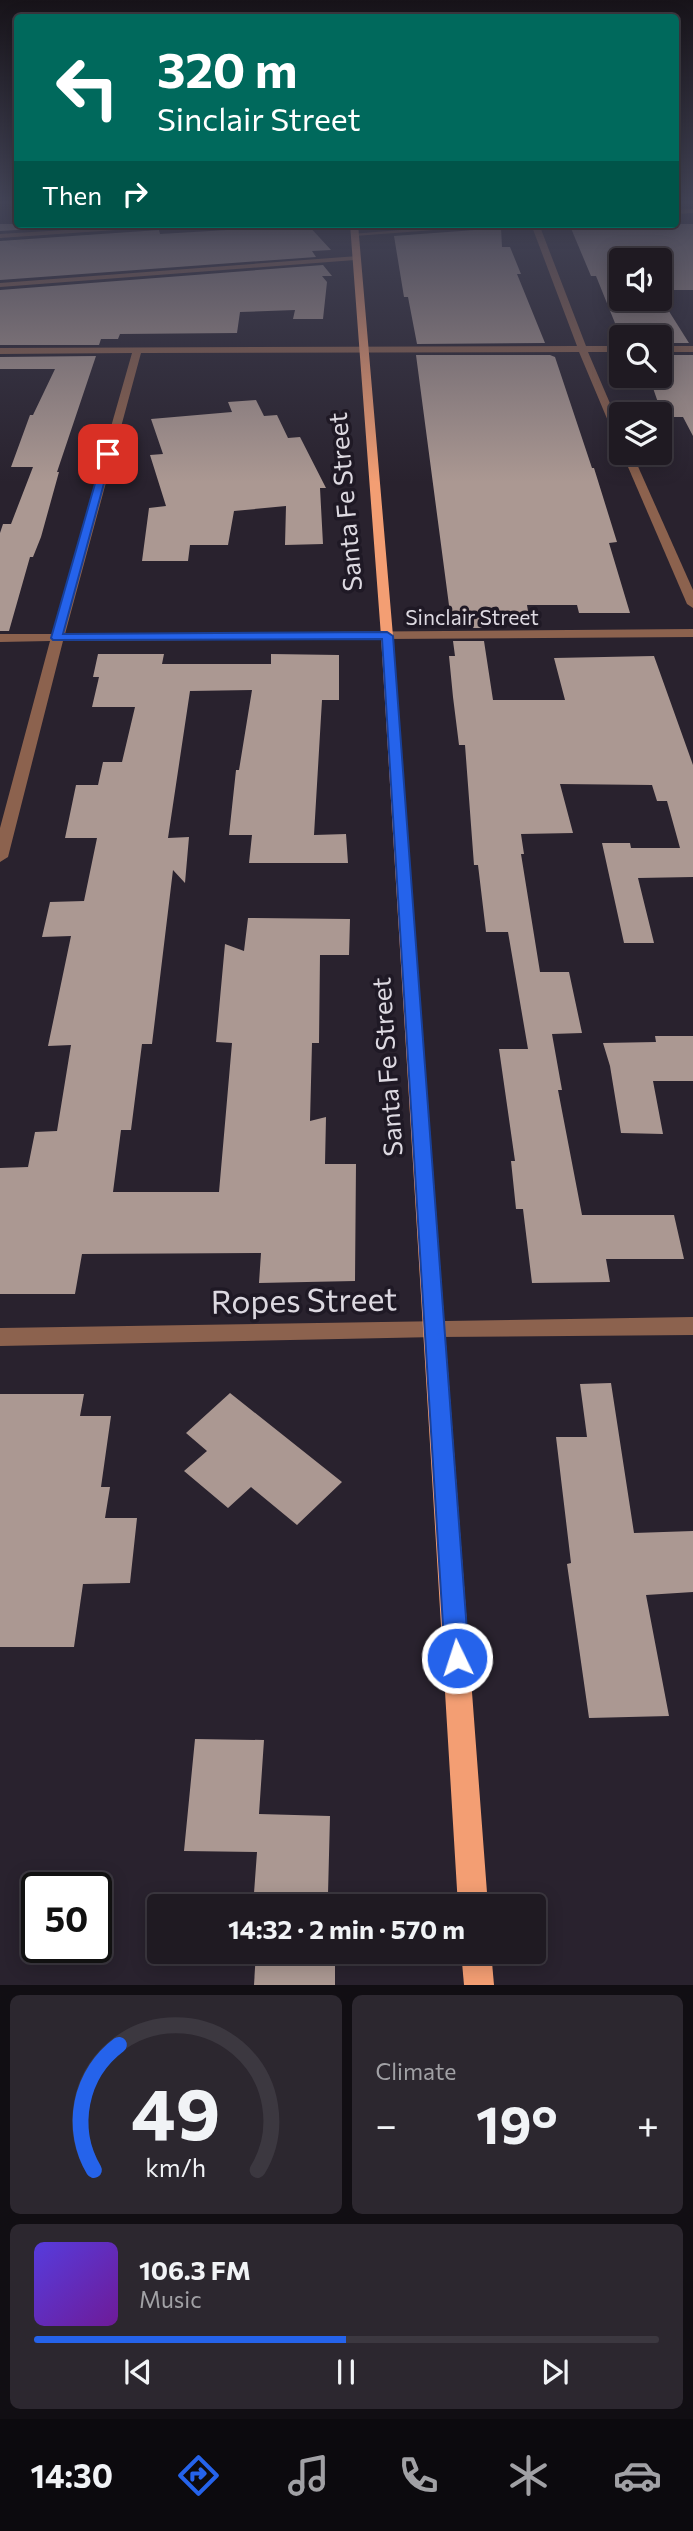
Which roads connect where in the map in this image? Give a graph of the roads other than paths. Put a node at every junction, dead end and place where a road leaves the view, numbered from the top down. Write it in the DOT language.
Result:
graph roads {
  1 [pos="358,297"];
  2 [pos="562,297"];
  3 [pos="693,348"];
  4 [pos="363,349"];
  5 [pos="582,349"];
  6 [pos="609,349"];
  7 [pos="672,349"];
  8 [pos="137,351"];
  9 [pos="0,352"];
  10 [pos="609,412"];
  11 [pos="632,465"];
  12 [pos="693,604"];
  13 [pos="693,633"];
  14 [pos="387,636"];
  15 [pos="0,638"];
  16 [pos="57,638"];
  17 [pos="0,857"];
  18 [pos="693,1326"];
  19 [pos="436,1328"];
  20 [pos="0,1337"];
  21 [pos="472,1894"];
  22 [pos="477,1964"];
  23 [pos="479,1985"];
  1 -- 4 [label="main road, Santa Fe Street"];
  2 -- 5 [label="street"];
  3 -- 7 [label="street"];
  4 -- 5 [label="street"];
  4 -- 8 [label="street"];
  4 -- 14 [label="main road, Santa Fe Street"];
  5 -- 6 [label="street"];
  5 -- 10 [label="street"];
  8 -- 9 [label="street"];
  8 -- 16 [label="street"];
  11 -- 12 [label="street"];
  13 -- 14 [label="street, Sinclair Street"];
  14 -- 16 [label="street, Sinclair Street"];
  14 -- 19 [label="main road, Santa Fe Street"];
  15 -- 16 [label="street, Sinclair Street"];
  16 -- 17 [label="street"];
  18 -- 19 [label="street, Ropes Street"];
  19 -- 20 [label="street, Ropes Street"];
  19 -- 21 [label="main road, Santa Fe Street"];
  22 -- 23 [label="main road"];
}
